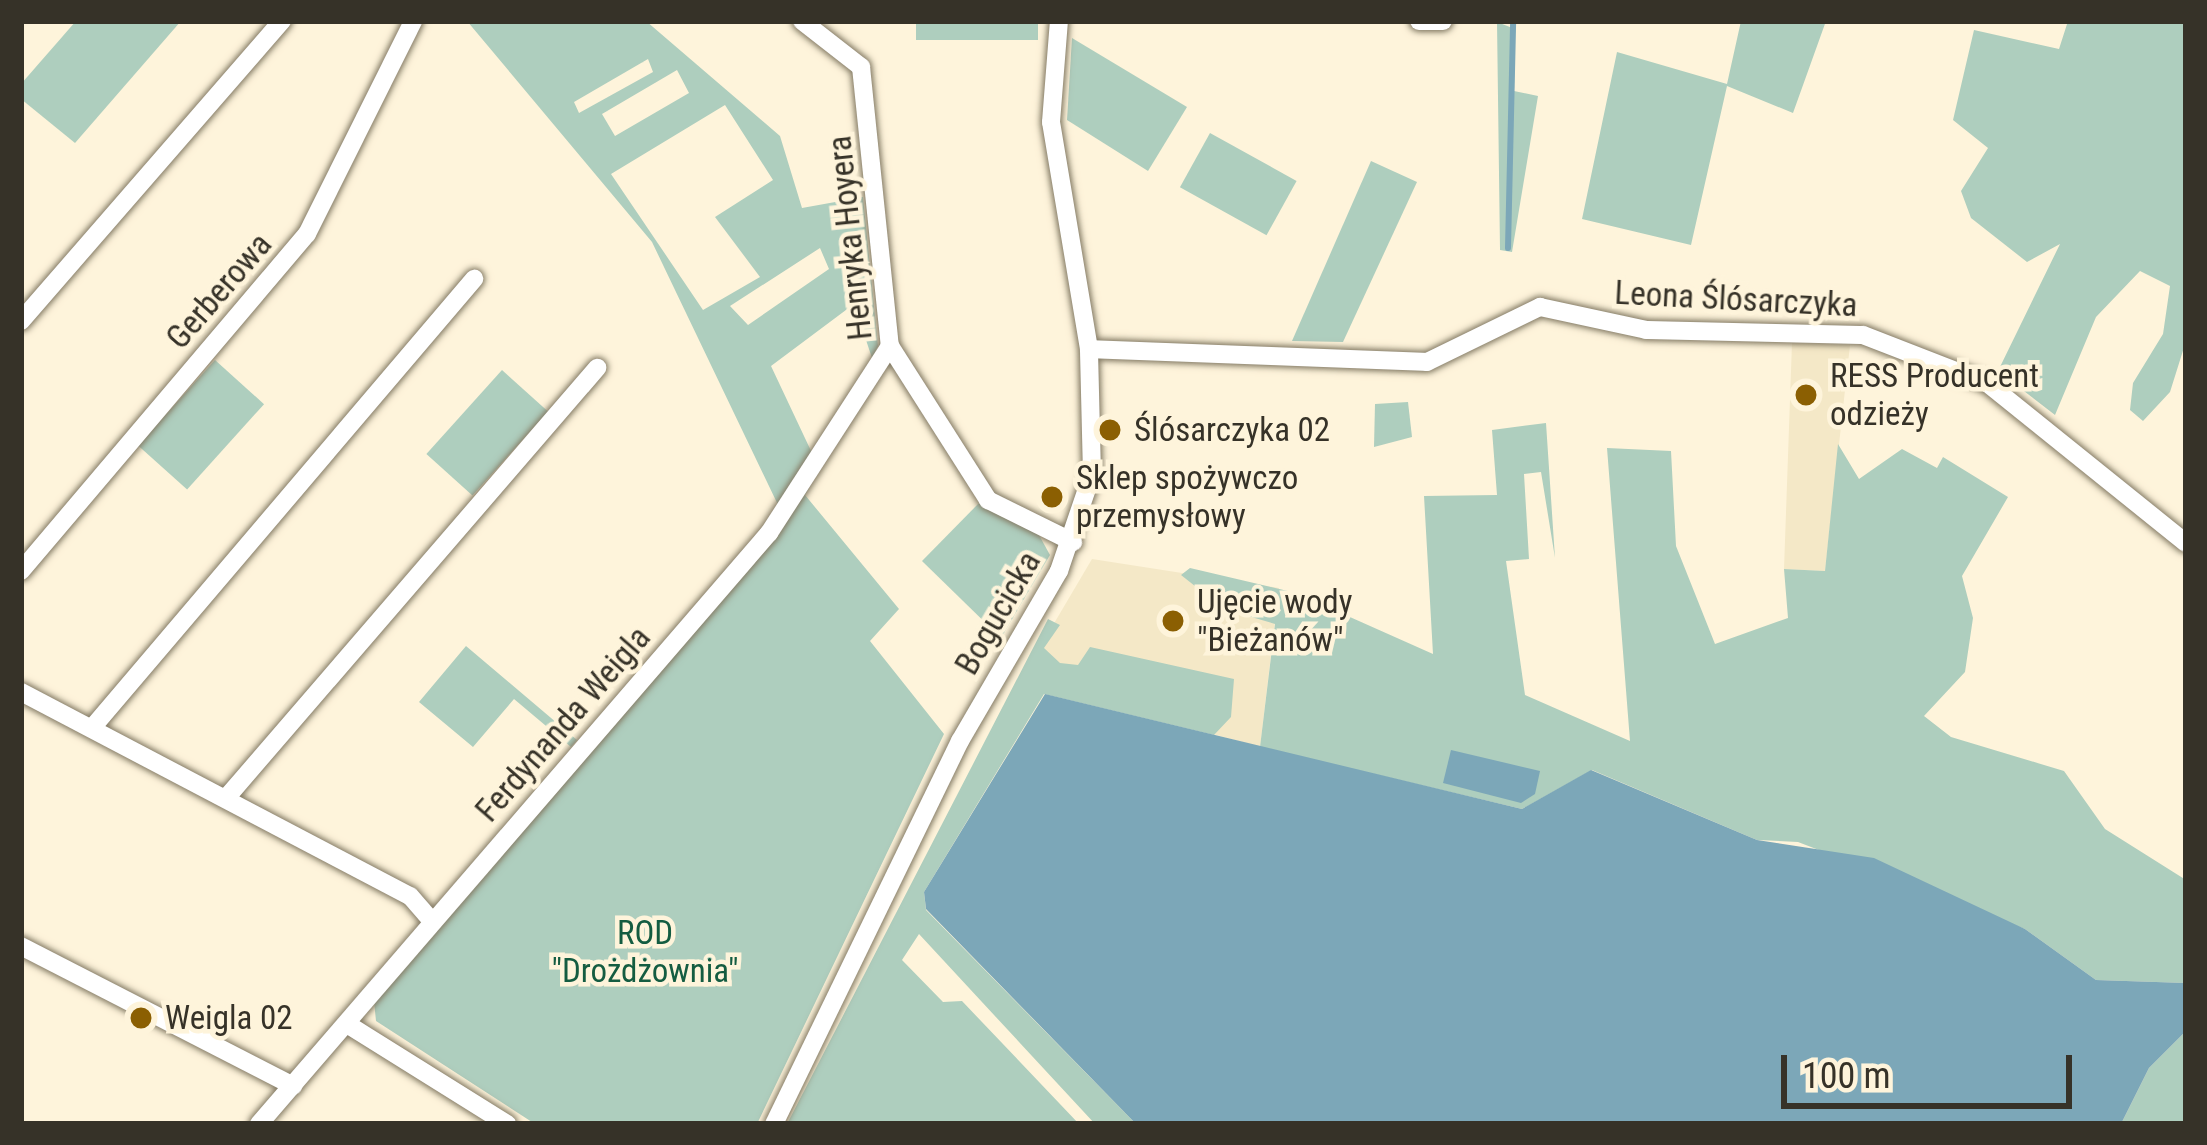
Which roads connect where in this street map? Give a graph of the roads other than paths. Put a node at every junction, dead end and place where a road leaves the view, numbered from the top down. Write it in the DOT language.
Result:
graph roads {
  1 [pos="282,21"];
  2 [pos="413,21"];
  3 [pos="802,21"];
  4 [pos="1059,21"];
  5 [pos="1419,21"];
  6 [pos="1443,21"];
  7 [pos="474,279"];
  8 [pos="21,321"];
  9 [pos="890,346"];
  10 [pos="1089,349"];
  11 [pos="597,368"];
  12 [pos="1073,542"];
  13 [pos="2186,544"];
  14 [pos="21,571"];
  15 [pos="21,692"];
  16 [pos="92,728"];
  17 [pos="227,797"];
  18 [pos="432,921"];
  19 [pos="21,946"];
  20 [pos="346,1024"];
  21 [pos="292,1086"];
  22 [pos="259,1124"];
  23 [pos="507,1124"];
  24 [pos="774,1124"];
  1 -- 8 [label="street"];
  2 -- 14 [label="street, Gerberowa"];
  3 -- 9 [label="street, Henryka Hoyera"];
  4 -- 10 [label="street, Bogucicka"];
  5 -- 6 [label="street"];
  7 -- 16 [label="street"];
  9 -- 12 [label="street, Henryka Hoyera"];
  9 -- 18 [label="street, Ferdynanda Weigla"];
  10 -- 12 [label="street, Bogucicka"];
  10 -- 13 [label="street, Leona Ślósarczyka"];
  11 -- 17 [label="street"];
  12 -- 24 [label="street, Bogucicka"];
  15 -- 16 [label="street"];
  16 -- 17 [label="street"];
  17 -- 18 [label="street"];
  18 -- 20 [label="street, Ferdynanda Weigla"];
  19 -- 21 [label="street"];
  20 -- 21 [label="street, Ferdynanda Weigla"];
  20 -- 23 [label="street"];
  21 -- 22 [label="street, Ferdynanda Weigla"];
}
